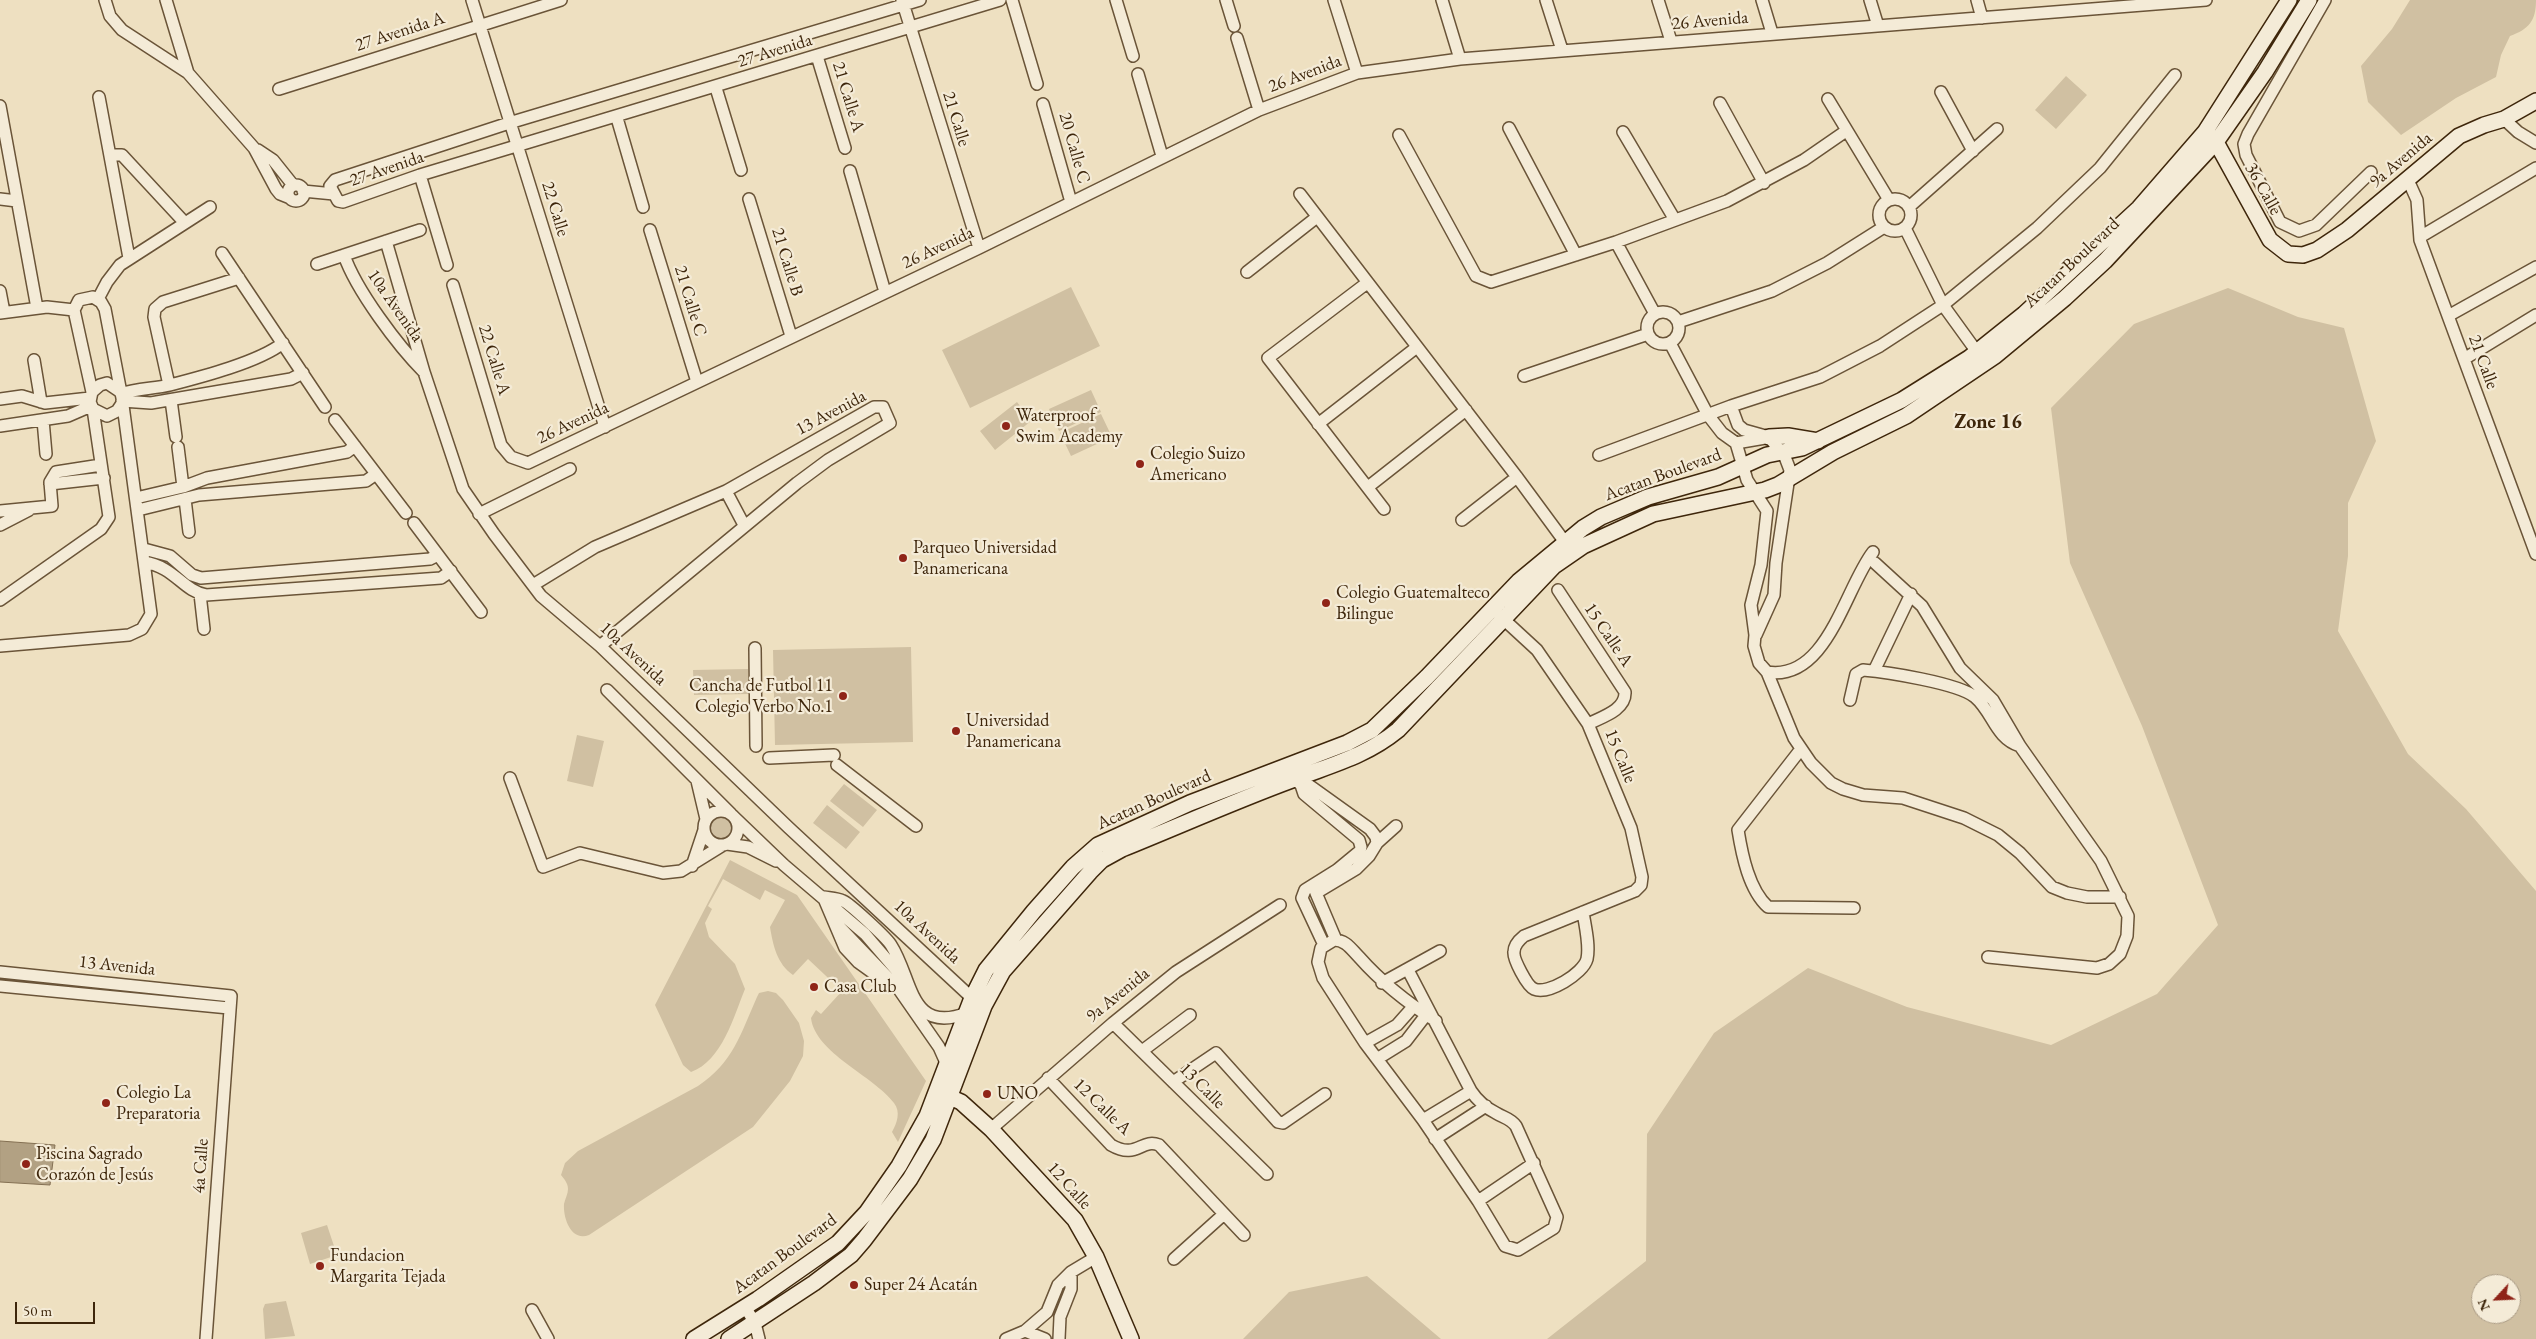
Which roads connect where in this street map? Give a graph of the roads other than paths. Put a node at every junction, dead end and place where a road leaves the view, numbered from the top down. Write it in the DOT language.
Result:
graph roads {
  1 [pos="105,0"];
  2 [pos="166,0"];
  3 [pos="472,0"];
  4 [pos="561,0"];
  5 [pos="920,0"];
  6 [pos="1000,0"];
  7 [pos="1012,0"];
  8 [pos="1116,0"];
  9 [pos="1226,0"];
  10 [pos="1334,0"];
  11 [pos="1442,0"];
  12 [pos="1546,0"];
  13 [pos="1658,0"];
  14 [pos="1762,0"];
  15 [pos="1870,0"];
  16 [pos="1977,0"];
  17 [pos="2206,0"];
  18 [pos="2289,0"];
  19 [pos="2309,0"];
  20 [pos="2325,0"];
  21 [pos="903,3"];
  22 [pos="2086,5"];
  23 [pos="1982,18"];
  24 [pos="479,25"];
  25 [pos="1234,26"];
  26 [pos="1878,26"];
  27 [pos="910,28"];
  28 [pos="1772,33"];
  29 [pos="1238,38"];
  30 [pos="1671,41"];
  31 [pos="1562,50"];
  32 [pos="817,56"];
  33 [pos="1133,56"];
  34 [pos="1460,58"];
  35 [pos="188,73"];
  36 [pos="1357,73"];
  37 [pos="1138,74"];
  38 [pos="2175,75"];
  39 [pos="1037,84"];
  40 [pos="716,88"];
  41 [pos="279,89"];
  42 [pos="1940,92"];
  43 [pos="99,97"];
  44 [pos="1828,100"];
  45 [pos="2536,101"];
  46 [pos="1720,103"];
  47 [pos="1042,104"];
  48 [pos="0,106"];
  49 [pos="1259,110"];
  50 [pos="616,118"];
  51 [pos="2504,119"];
  52 [pos="509,122"];
  53 [pos="1509,128"];
  54 [pos="1997,129"];
  55 [pos="1623,132"];
  56 [pos="1846,132"];
  57 [pos="1399,135"];
  58 [pos="2211,137"];
  59 [pos="2536,143"];
  60 [pos="517,146"];
  61 [pos="254,148"];
  62 [pos="845,148"];
  63 [pos="1972,151"];
  64 [pos="111,155"];
  65 [pos="1162,156"];
  66 [pos="2536,168"];
  67 [pos="740,170"];
  68 [pos="850,171"];
  69 [pos="2370,172"];
  70 [pos="420,175"];
  71 [pos="2408,180"];
  72 [pos="1764,183"];
  73 [pos="298,188"];
  74 [pos="334,194"];
  75 [pos="1300,194"];
  76 [pos="0,199"];
  77 [pos="750,199"];
  78 [pos="1889,200"];
  79 [pos="17,201"];
  80 [pos="1071,202"];
  81 [pos="210,207"];
  82 [pos="643,207"];
  83 [pos="1909,207"];
  84 [pos="1317,217"];
  85 [pos="1676,220"];
  86 [pos="185,223"];
  87 [pos="1884,227"];
  88 [pos="1905,228"];
  89 [pos="420,230"];
  90 [pos="650,230"];
  91 [pos="2420,237"];
  92 [pos="386,241"];
  93 [pos="1616,242"];
  94 [pos="979,248"];
  95 [pos="222,253"];
  96 [pos="344,255"];
  97 [pos="1576,255"];
  98 [pos="2295,256"];
  99 [pos="129,258"];
  100 [pos="317,264"];
  101 [pos="447,265"];
  102 [pos="2536,266"];
  103 [pos="1247,272"];
  104 [pos="239,278"];
  105 [pos="1367,284"];
  106 [pos="453,285"];
  107 [pos="0,291"];
  108 [pos="885,292"];
  109 [pos="98,299"];
  110 [pos="1942,305"];
  111 [pos="37,308"];
  112 [pos="74,310"];
  113 [pos="2,312"];
  114 [pos="1655,314"];
  115 [pos="2536,315"];
  116 [pos="2448,316"];
  117 [pos="1678,322"];
  118 [pos="1648,334"];
  119 [pos="791,336"];
  120 [pos="283,343"];
  121 [pos="1670,343"];
  122 [pos="1417,347"];
  123 [pos="1977,352"];
  124 [pos="2464,359"];
  125 [pos="34,360"];
  126 [pos="424,372"];
  127 [pos="302,373"];
  128 [pos="1524,376"];
  129 [pos="697,382"];
  130 [pos="169,385"];
  131 [pos="121,398"];
  132 [pos="0,399"];
  133 [pos="171,400"];
  134 [pos="92,401"];
  135 [pos="41,402"];
  136 [pos="1731,406"];
  137 [pos="325,407"];
  138 [pos="1466,410"];
  139 [pos="1708,415"];
  140 [pos="43,420"];
  141 [pos="335,420"];
  142 [pos="1318,424"];
  143 [pos="0,426"];
  144 [pos="606,427"];
  145 [pos="1769,438"];
  146 [pos="1818,441"];
  147 [pos="1736,443"];
  148 [pos="501,445"];
  149 [pos="355,446"];
  150 [pos="1782,453"];
  151 [pos="46,454"];
  152 [pos="1599,455"];
  153 [pos="101,465"];
  154 [pos="1743,465"];
  155 [pos="570,469"];
  156 [pos="376,474"];
  157 [pos="1517,477"];
  158 [pos="1790,477"];
  159 [pos="104,478"];
  160 [pos="50,484"];
  161 [pos="1368,487"];
  162 [pos="726,491"];
  163 [pos="1755,492"];
  164 [pos="184,493"];
  165 [pos="137,504"];
  166 [pos="36,507"];
  167 [pos="1384,509"];
  168 [pos="0,511"];
  169 [pos="406,512"];
  170 [pos="479,514"];
  171 [pos="1462,520"];
  172 [pos="414,523"];
  173 [pos="0,525"];
  174 [pos="744,525"];
  175 [pos="189,532"];
  176 [pos="1569,548"];
  177 [pos="144,549"];
  178 [pos="2536,554"];
  179 [pos="438,555"];
  180 [pos="144,562"];
  181 [pos="451,572"];
  182 [pos="534,586"];
  183 [pos="1558,590"];
  184 [pos="200,594"];
  185 [pos="1911,594"];
  186 [pos="0,600"];
  187 [pos="481,612"];
  188 [pos="1497,613"];
  189 [pos="204,629"];
  190 [pos="1755,635"];
  191 [pos="0,646"];
  192 [pos="600,646"];
  193 [pos="755,648"];
  194 [pos="1874,671"];
  195 [pos="1767,672"];
  196 [pos="1968,676"];
  197 [pos="1960,689"];
  198 [pos="607,690"];
  199 [pos="1850,700"];
  200 [pos="1588,724"];
  201 [pos="756,746"];
  202 [pos="2020,746"];
  203 [pos="1801,749"];
  204 [pos="769,758"];
  205 [pos="695,777"];
  206 [pos="1293,777"];
  207 [pos="510,778"];
  208 [pos="732,816"];
  209 [pos="705,824"];
  210 [pos="916,826"];
  211 [pos="1396,826"];
  212 [pos="1377,843"];
  213 [pos="725,844"];
  214 [pos="1358,857"];
  215 [pos="784,864"];
  216 [pos="692,866"];
  217 [pos="824,897"];
  218 [pos="2120,897"];
  219 [pos="1280,905"];
  220 [pos="1854,908"];
  221 [pos="1583,912"];
  222 [pos="1336,940"];
  223 [pos="1324,945"];
  224 [pos="1440,951"];
  225 [pos="1988,957"];
  226 [pos="1408,970"];
  227 [pos="0,972"];
  228 [pos="1382,983"];
  229 [pos="0,986"];
  230 [pos="903,986"];
  231 [pos="231,996"];
  232 [pos="972,998"];
  233 [pos="1413,1007"];
  234 [pos="229,1008"];
  235 [pos="967,1012"];
  236 [pos="1190,1015"];
  237 [pos="1431,1018"];
  238 [pos="1113,1024"];
  239 [pos="1365,1043"];
  240 [pos="1142,1051"];
  241 [pos="1377,1059"];
  242 [pos="947,1065"];
  243 [pos="1048,1078"];
  244 [pos="1173,1082"];
  245 [pos="1471,1092"];
  246 [pos="1325,1094"];
  247 [pos="944,1095"];
  248 [pos="1486,1106"];
  249 [pos="1422,1120"];
  250 [pos="991,1129"];
  251 [pos="1436,1139"];
  252 [pos="1534,1163"];
  253 [pos="1267,1174"];
  254 [pos="1478,1201"];
  255 [pos="1224,1214"];
  256 [pos="1244,1235"];
  257 [pos="1096,1257"];
  258 [pos="1174,1258"];
  259 [pos="1071,1272"];
  260 [pos="745,1307"];
  261 [pos="532,1310"];
  262 [pos="1047,1312"];
  263 [pos="1060,1317"];
  264 [pos="755,1323"];
  265 [pos="1025,1331"];
  266 [pos="206,1339"];
  267 [pos="548,1339"];
  268 [pos="694,1339"];
  269 [pos="728,1339"];
  270 [pos="759,1339"];
  271 [pos="1006,1339"];
  272 [pos="1045,1339"];
  273 [pos="1059,1339"];
  274 [pos="1131,1339"];
  1 -- 35 [label="street"];
  2 -- 35 [label="street"];
  3 -- 24 [label="street, 22 Calle"];
  4 -- 24 [label="street, 27 Avenida A"];
  5 -- 21 [label="street, 27 Avenida"];
  6 -- 27 [label="street, 27 Avenida"];
  7 -- 39 [label="street"];
  8 -- 33 [label="street"];
  9 -- 25 [label="street"];
  10 -- 36 [label="street"];
  11 -- 34 [label="street"];
  12 -- 31 [label="street"];
  13 -- 30 [label="street"];
  14 -- 28 [label="street"];
  15 -- 26 [label="street"];
  16 -- 23 [label="street"];
  17 -- 22 [label="street, 26 Avenida"];
  18 -- 58 [label="main road, Acatan Boulevard"];
  19 -- 58 [label="main road, Acatan Boulevard"];
  20 -- 69 [label="street"];
  21 -- 27 [label="street, 21 Calle"];
  21 -- 52 [label="street, 27 Avenida"];
  22 -- 23 [label="street, 26 Avenida"];
  23 -- 26 [label="street, 26 Avenida"];
  24 -- 41 [label="street, 27 Avenida A"];
  24 -- 52 [label="street, 22 Calle"];
  26 -- 28 [label="street, 26 Avenida"];
  27 -- 32 [label="street, 27 Avenida"];
  27 -- 94 [label="street, 21 Calle"];
  28 -- 30 [label="street, 26 Avenida"];
  29 -- 49 [label="street"];
  30 -- 31 [label="street, 26 Avenida"];
  31 -- 34 [label="street, 26 Avenida"];
  32 -- 40 [label="street, 27 Avenida"];
  32 -- 62 [label="street, 21 Calle A"];
  34 -- 36 [label="street, 26 Avenida"];
  35 -- 61 [label="street"];
  36 -- 49 [label="street, 26 Avenida"];
  37 -- 65 [label="street"];
  38 -- 110 [label="street"];
  40 -- 50 [label="street, 27 Avenida"];
  40 -- 67 [label="street"];
  42 -- 63 [label="street"];
  43 -- 64 [label="street"];
  44 -- 56 [label="street"];
  45 -- 51 [label="main road, 9a Avenida"];
  46 -- 72 [label="street"];
  47 -- 80 [label="street, 20 Calle C"];
  48 -- 79 [label="street"];
  49 -- 65 [label="street, 26 Avenida"];
  50 -- 60 [label="street, 27 Avenida"];
  50 -- 82 [label="street"];
  51 -- 59 [label="street"];
  51 -- 71 [label="main road, 9a Avenida"];
  52 -- 60 [label="street, 22 Calle"];
  52 -- 74 [label="street, 27 Avenida"];
  53 -- 97 [label="street"];
  54 -- 63 [label="street"];
  55 -- 85 [label="street"];
  56 -- 72 [label="street"];
  56 -- 78 [label="street"];
  57 -- 97 [label="street"];
  58 -- 98 [label="main road, 36 Calle"];
  58 -- 123 [label="main road, Acatan Boulevard"];
  58 -- 158 [label="main road, Acatan Boulevard"];
  60 -- 70 [label="street, 27 Avenida"];
  60 -- 144 [label="street, 22 Calle"];
  61 -- 73 [label="street"];
  61 -- 73 [label="street"];
  63 -- 83 [label="street"];
  64 -- 86 [label="street"];
  64 -- 99 [label="street"];
  65 -- 80 [label="street, 26 Avenida"];
  66 -- 91 [label="street"];
  68 -- 108 [label="street"];
  70 -- 74 [label="street, 27 Avenida"];
  70 -- 101 [label="street"];
  71 -- 91 [label="street, 21 Calle"];
  71 -- 98 [label="main road, 9a Avenida"];
  72 -- 85 [label="street"];
  73 -- 74 [label="street"];
  75 -- 84 [label="street"];
  76 -- 79 [label="street"];
  77 -- 119 [label="street, 21 Calle B"];
  78 -- 83 [label="street"];
  78 -- 87 [label="street"];
  79 -- 111 [label="street"];
  80 -- 94 [label="street, 26 Avenida"];
  81 -- 86 [label="street"];
  83 -- 88 [label="street"];
  84 -- 103 [label="street"];
  84 -- 105 [label="street"];
  85 -- 93 [label="street"];
  86 -- 99 [label="street"];
  87 -- 88 [label="street"];
  87 -- 117 [label="street"];
  88 -- 110 [label="street"];
  89 -- 92 [label="street"];
  90 -- 129 [label="street, 21 Calle C"];
  91 -- 116 [label="street, 21 Calle"];
  92 -- 96 [label="street"];
  92 -- 126 [label="street, 10a Avenida"];
  93 -- 97 [label="street"];
  93 -- 114 [label="street"];
  94 -- 108 [label="street, 26 Avenida"];
  95 -- 104 [label="street"];
  96 -- 100 [label="street"];
  96 -- 126 [label="street, 10a Avenida"];
  99 -- 109 [label="street"];
  102 -- 116 [label="street"];
  104 -- 120 [label="street"];
  104 -- 130 [label="street"];
  105 -- 122 [label="street"];
  105 -- 142 [label="street"];
  106 -- 148 [label="street, 22 Calle A"];
  107 -- 113 [label="street"];
  108 -- 119 [label="street, 26 Avenida"];
  109 -- 112 [label="street"];
  109 -- 131 [label="street"];
  110 -- 123 [label="street"];
  110 -- 136 [label="street"];
  111 -- 112 [label="street"];
  111 -- 113 [label="street"];
  112 -- 134 [label="street"];
  114 -- 117 [label="street"];
  114 -- 118 [label="street"];
  115 -- 124 [label="street"];
  116 -- 124 [label="street, 21 Calle"];
  117 -- 121 [label="street"];
  118 -- 121 [label="street"];
  118 -- 128 [label="street"];
  119 -- 129 [label="street, 26 Avenida"];
  120 -- 127 [label="street"];
  120 -- 130 [label="street"];
  121 -- 139 [label="street"];
  122 -- 138 [label="street"];
  122 -- 142 [label="street"];
  123 -- 146 [label="main road, Acatan Boulevard"];
  124 -- 178 [label="street, 21 Calle"];
  125 -- 135 [label="street"];
  126 -- 170 [label="street, 10a Avenida"];
  127 -- 133 [label="street"];
  127 -- 137 [label="street"];
  129 -- 144 [label="street, 26 Avenida"];
  130 -- 131 [label="street"];
  131 -- 133 [label="street"];
  131 -- 134 [label="street"];
  131 -- 134 [label="street"];
  131 -- 165 [label="street"];
  132 -- 135 [label="street"];
  133 -- 164 [label="street"];
  134 -- 135 [label="street"];
  134 -- 140 [label="street"];
  134 -- 153 [label="street"];
  136 -- 139 [label="street"];
  136 -- 145 [label="street"];
  138 -- 157 [label="street"];
  138 -- 161 [label="street"];
  139 -- 147 [label="street"];
  139 -- 152 [label="street"];
  140 -- 143 [label="street"];
  140 -- 151 [label="street"];
  141 -- 149 [label="street"];
  142 -- 161 [label="street"];
  144 -- 148 [label="street, 26 Avenida"];
  145 -- 146 [label="main road"];
  145 -- 147 [label="street"];
  145 -- 150 [label="street"];
  146 -- 150 [label="main road, Acatan Boulevard"];
  147 -- 154 [label="street"];
  149 -- 156 [label="street"];
  149 -- 164 [label="street"];
  150 -- 154 [label="main road, Acatan Boulevard"];
  150 -- 158 [label="street"];
  153 -- 159 [label="street"];
  153 -- 160 [label="street"];
  154 -- 163 [label="street"];
  154 -- 176 [label="main road, Acatan Boulevard"];
  155 -- 170 [label="street"];
  156 -- 164 [label="street"];
  156 -- 169 [label="street"];
  157 -- 171 [label="street"];
  157 -- 176 [label="street"];
  158 -- 163 [label="main road, Acatan Boulevard"];
  158 -- 190 [label="street"];
  159 -- 160 [label="street"];
  159 -- 186 [label="street"];
  160 -- 166 [label="street"];
  161 -- 167 [label="street"];
  162 -- 174 [label="street"];
  162 -- 174 [label="street, 13 Avenida"];
  162 -- 182 [label="street, 13 Avenida"];
  163 -- 176 [label="main road, Acatan Boulevard"];
  163 -- 190 [label="street"];
  164 -- 165 [label="street"];
  164 -- 175 [label="street"];
  165 -- 177 [label="street"];
  166 -- 168 [label="street"];
  166 -- 173 [label="street"];
  170 -- 182 [label="street, 10a Avenida"];
  172 -- 179 [label="street"];
  174 -- 192 [label="street, 13 Avenida"];
  176 -- 188 [label="main road, Acatan Boulevard"];
  177 -- 179 [label="street"];
  177 -- 180 [label="street"];
  179 -- 181 [label="street"];
  180 -- 184 [label="street"];
  180 -- 191 [label="street"];
  181 -- 184 [label="street"];
  181 -- 187 [label="street"];
  182 -- 192 [label="street, 10a Avenida"];
  183 -- 200 [label="street, 15 Calle A"];
  184 -- 189 [label="street"];
  185 -- 194 [label="street"];
  185 -- 195 [label="street"];
  185 -- 196 [label="street"];
  188 -- 200 [label="street, 15 Calle"];
  188 -- 206 [label="main road, Acatan Boulevard"];
  190 -- 195 [label="street"];
  192 -- 232 [label="street, 10a Avenida"];
  193 -- 201 [label="street"];
  194 -- 197 [label="street"];
  194 -- 199 [label="street"];
  195 -- 203 [label="street"];
  196 -- 197 [label="street"];
  196 -- 202 [label="street"];
  197 -- 202 [label="street"];
  198 -- 205 [label="street"];
  200 -- 221 [label="street, 15 Calle"];
  202 -- 218 [label="street"];
  203 -- 218 [label="street"];
  203 -- 220 [label="street"];
  204 -- 210 [label="street"];
  205 -- 208 [label="street"];
  205 -- 209 [label="street"];
  206 -- 212 [label="street"];
  206 -- 214 [label="street"];
  206 -- 232 [label="main road, Acatan Boulevard"];
  206 -- 247 [label="main road, Acatan Boulevard"];
  207 -- 216 [label="street"];
  208 -- 209 [label="street"];
  208 -- 213 [label="street"];
  208 -- 215 [label="street"];
  209 -- 213 [label="street"];
  209 -- 216 [label="street"];
  211 -- 212 [label="street"];
  212 -- 214 [label="street"];
  213 -- 215 [label="street"];
  213 -- 216 [label="street"];
  214 -- 222 [label="street"];
  214 -- 223 [label="street"];
  215 -- 217 [label="street"];
  217 -- 230 [label="street"];
  217 -- 230 [label="street"];
  218 -- 225 [label="street"];
  219 -- 238 [label="street, 9a Avenida"];
  221 -- 221 [label="street, 15 Calle"];
  222 -- 223 [label="street"];
  222 -- 228 [label="street"];
  223 -- 239 [label="street"];
  224 -- 226 [label="street"];
  226 -- 228 [label="street"];
  226 -- 237 [label="street"];
  227 -- 231 [label="street, 13 Avenida"];
  228 -- 233 [label="street"];
  229 -- 234 [label="street"];
  230 -- 235 [label="street"];
  230 -- 242 [label="street"];
  231 -- 234 [label="street, 4a Calle"];
  232 -- 235 [label="main road, Acatan Boulevard"];
  233 -- 237 [label="street"];
  233 -- 239 [label="street"];
  234 -- 266 [label="street, 4a Calle"];
  235 -- 242 [label="main road, Acatan Boulevard"];
  236 -- 240 [label="street"];
  237 -- 241 [label="street"];
  237 -- 245 [label="street"];
  238 -- 240 [label="street, 13 Calle"];
  238 -- 243 [label="street, 9a Avenida"];
  239 -- 241 [label="street"];
  240 -- 244 [label="street, 13 Calle"];
  241 -- 249 [label="street"];
  242 -- 247 [label="main road, Acatan Boulevard"];
  243 -- 250 [label="street, 9a Avenida"];
  243 -- 255 [label="street, 12 Calle A"];
  244 -- 246 [label="street"];
  244 -- 253 [label="street, 13 Calle"];
  245 -- 248 [label="street"];
  245 -- 249 [label="street"];
  247 -- 250 [label="main road, 12 Calle"];
  247 -- 260 [label="main road, Acatan Boulevard"];
  247 -- 264 [label="main road, Acatan Boulevard"];
  248 -- 251 [label="street"];
  248 -- 252 [label="street"];
  249 -- 251 [label="street"];
  250 -- 257 [label="main road, 12 Calle"];
  251 -- 254 [label="street"];
  252 -- 254 [label="street"];
  252 -- 254 [label="street"];
  255 -- 256 [label="street, 12 Calle A"];
  255 -- 258 [label="street"];
  257 -- 259 [label="street"];
  257 -- 274 [label="main road, 12 Calle"];
  259 -- 262 [label="street"];
  259 -- 263 [label="street"];
  260 -- 264 [label="street"];
  260 -- 268 [label="main road, Acatan Boulevard"];
  261 -- 267 [label="street"];
  262 -- 263 [label="street"];
  262 -- 265 [label="street"];
  263 -- 273 [label="street"];
  264 -- 269 [label="main road, Acatan Boulevard"];
  264 -- 270 [label="street"];
  265 -- 271 [label="street"];
  265 -- 272 [label="street"];
}
